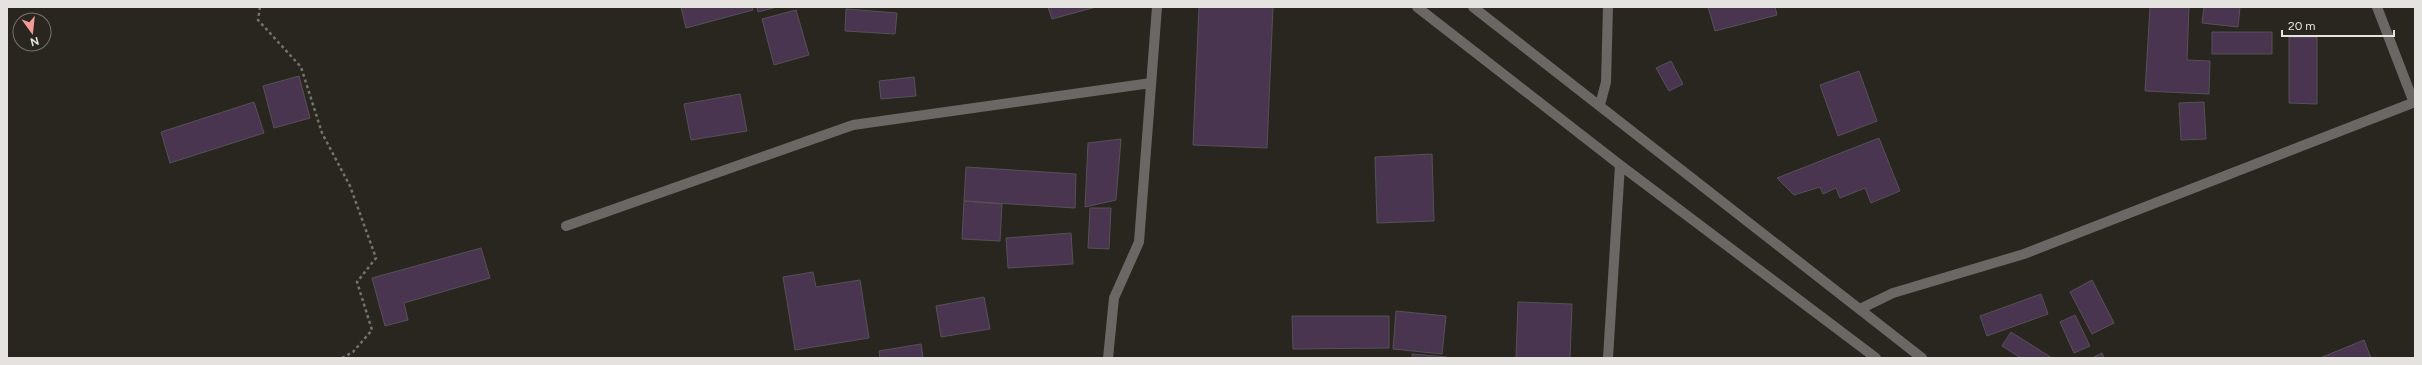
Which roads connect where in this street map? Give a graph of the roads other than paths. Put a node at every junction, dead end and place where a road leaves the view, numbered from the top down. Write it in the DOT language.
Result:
graph roads {
  1 [pos="1157,7"];
  2 [pos="1417,7"];
  3 [pos="1473,7"];
  4 [pos="1608,7"];
  5 [pos="2377,7"];
  6 [pos="1151,83"];
  7 [pos="2414,102"];
  8 [pos="1600,105"];
  9 [pos="1620,165"];
  10 [pos="566,226"];
  11 [pos="1860,309"];
  12 [pos="1108,358"];
  13 [pos="1608,358"];
  14 [pos="1876,358"];
  15 [pos="1922,358"];
  1 -- 6 [label="street"];
  2 -- 9 [label="street"];
  3 -- 8 [label="street"];
  4 -- 8 [label="street"];
  5 -- 7 [label="street"];
  6 -- 10 [label="street"];
  6 -- 12 [label="street"];
  7 -- 11 [label="street"];
  8 -- 11 [label="street"];
  9 -- 13 [label="street"];
  9 -- 14 [label="street"];
  11 -- 15 [label="street"];
}
